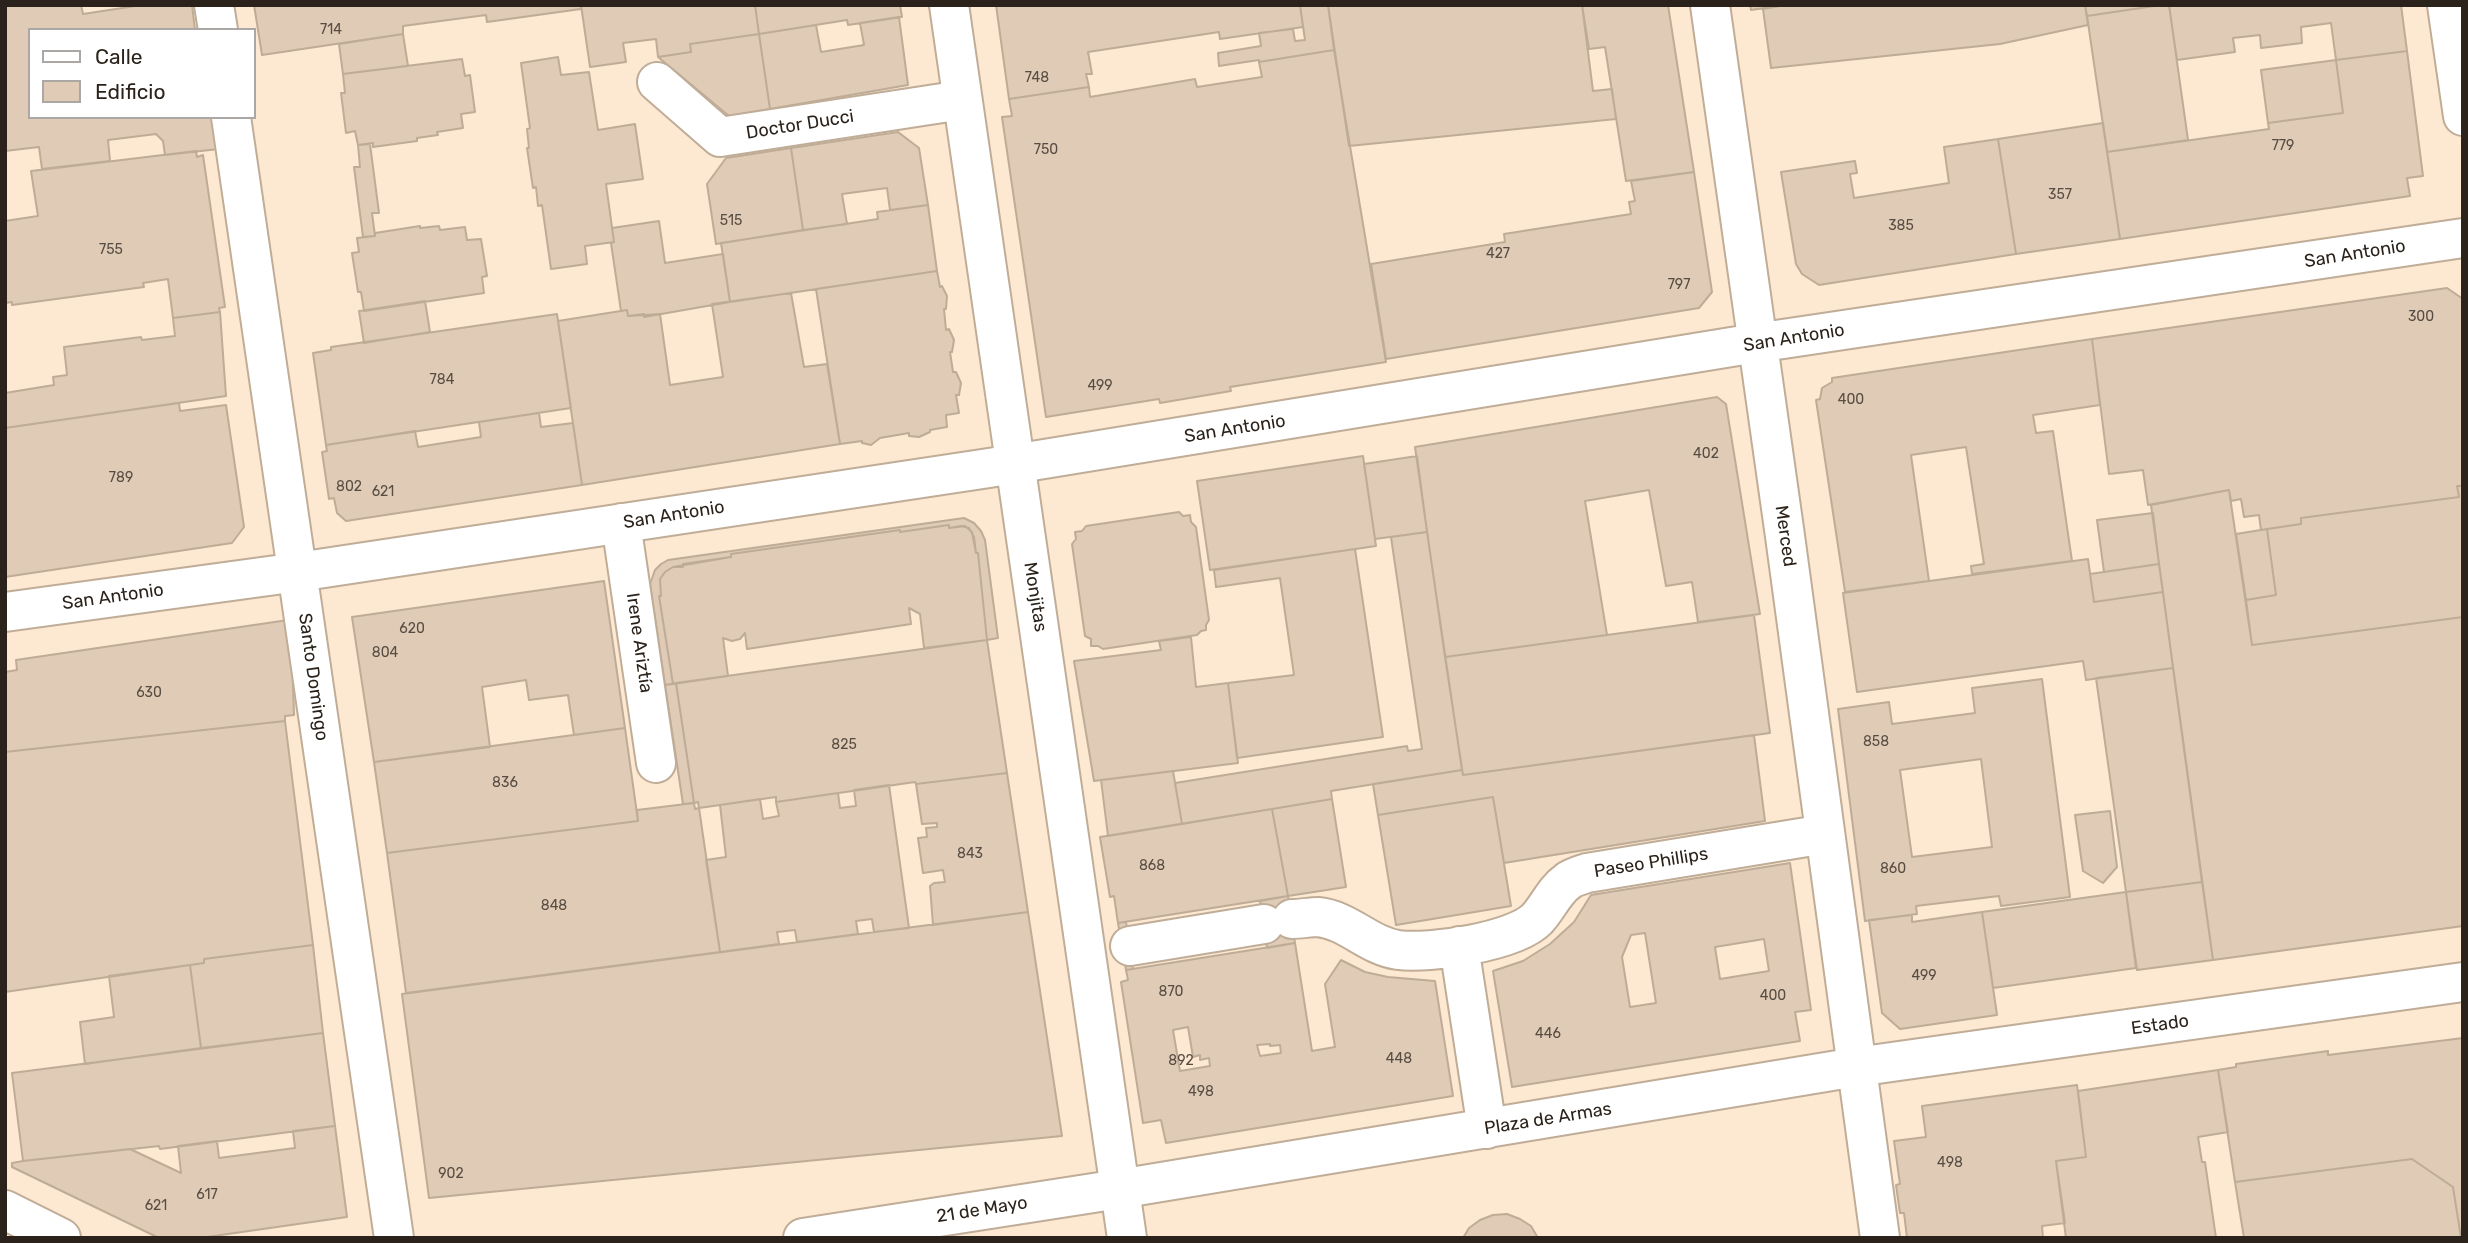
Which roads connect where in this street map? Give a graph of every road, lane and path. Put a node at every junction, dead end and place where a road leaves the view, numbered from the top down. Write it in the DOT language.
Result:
graph roads {
  1 [pos="214,5"];
  2 [pos="949,5"];
  3 [pos="1710,5"];
  4 [pos="2447,5"];
  5 [pos="218,28"];
  6 [pos="657,82"];
  7 [pos="962,100"];
  8 [pos="2463,116"];
  9 [pos="231,119"];
  10 [pos="2463,238"];
  11 [pos="1756,343"];
  12 [pos="1015,464"];
  13 [pos="621,523"];
  14 [pos="298,572"];
  15 [pos="5,612"];
  16 [pos="656,763"];
  17 [pos="1825,834"];
  18 [pos="1459,946"];
  19 [pos="1113,948"];
  20 [pos="2463,982"];
  21 [pos="1856,1068"];
  22 [pos="1487,1129"];
  23 [pos="1119,1189"];
  24 [pos="5,1210"];
  25 [pos="61,1238"];
  26 [pos="394,1238"];
  27 [pos="803,1238"];
  28 [pos="1127,1238"];
  29 [pos="1880,1238"];
  1 -- 5 [label="street"];
  2 -- 7 [label="street, Monjitas"];
  3 -- 11 [label="street, Merced"];
  4 -- 8 [label="street"];
  6 -- 7 [label="street, Doctor Ducci"];
  7 -- 12 [label="street, Monjitas"];
  9 -- 14 [label="street, Santo Domingo"];
  10 -- 11 [label="street, San Antonio"];
  11 -- 12 [label="street, San Antonio"];
  11 -- 17 [label="street, Merced"];
  12 -- 13 [label="street, San Antonio"];
  12 -- 19 [label="street, Monjitas"];
  13 -- 14 [label="street, San Antonio"];
  13 -- 16 [label="street, Irene Ariztía"];
  14 -- 15 [label="street, San Antonio"];
  14 -- 26 [label="street, Santo Domingo"];
  17 -- 18 [label="street, Paseo Phillips"];
  17 -- 21 [label="street, Merced"];
  18 -- 19 [label="street, Paseo Phillips"];
  18 -- 22 [label="street"];
  19 -- 23 [label="street, Monjitas"];
  20 -- 21 [label="street, Estado"];
  21 -- 22 [label="street, Plaza de Armas"];
  21 -- 29 [label="street"];
  22 -- 23 [label="street, Plaza de Armas"];
  23 -- 27 [label="street, 21 de Mayo"];
  23 -- 28 [label="street"];
  24 -- 25 [label="street"];
}
